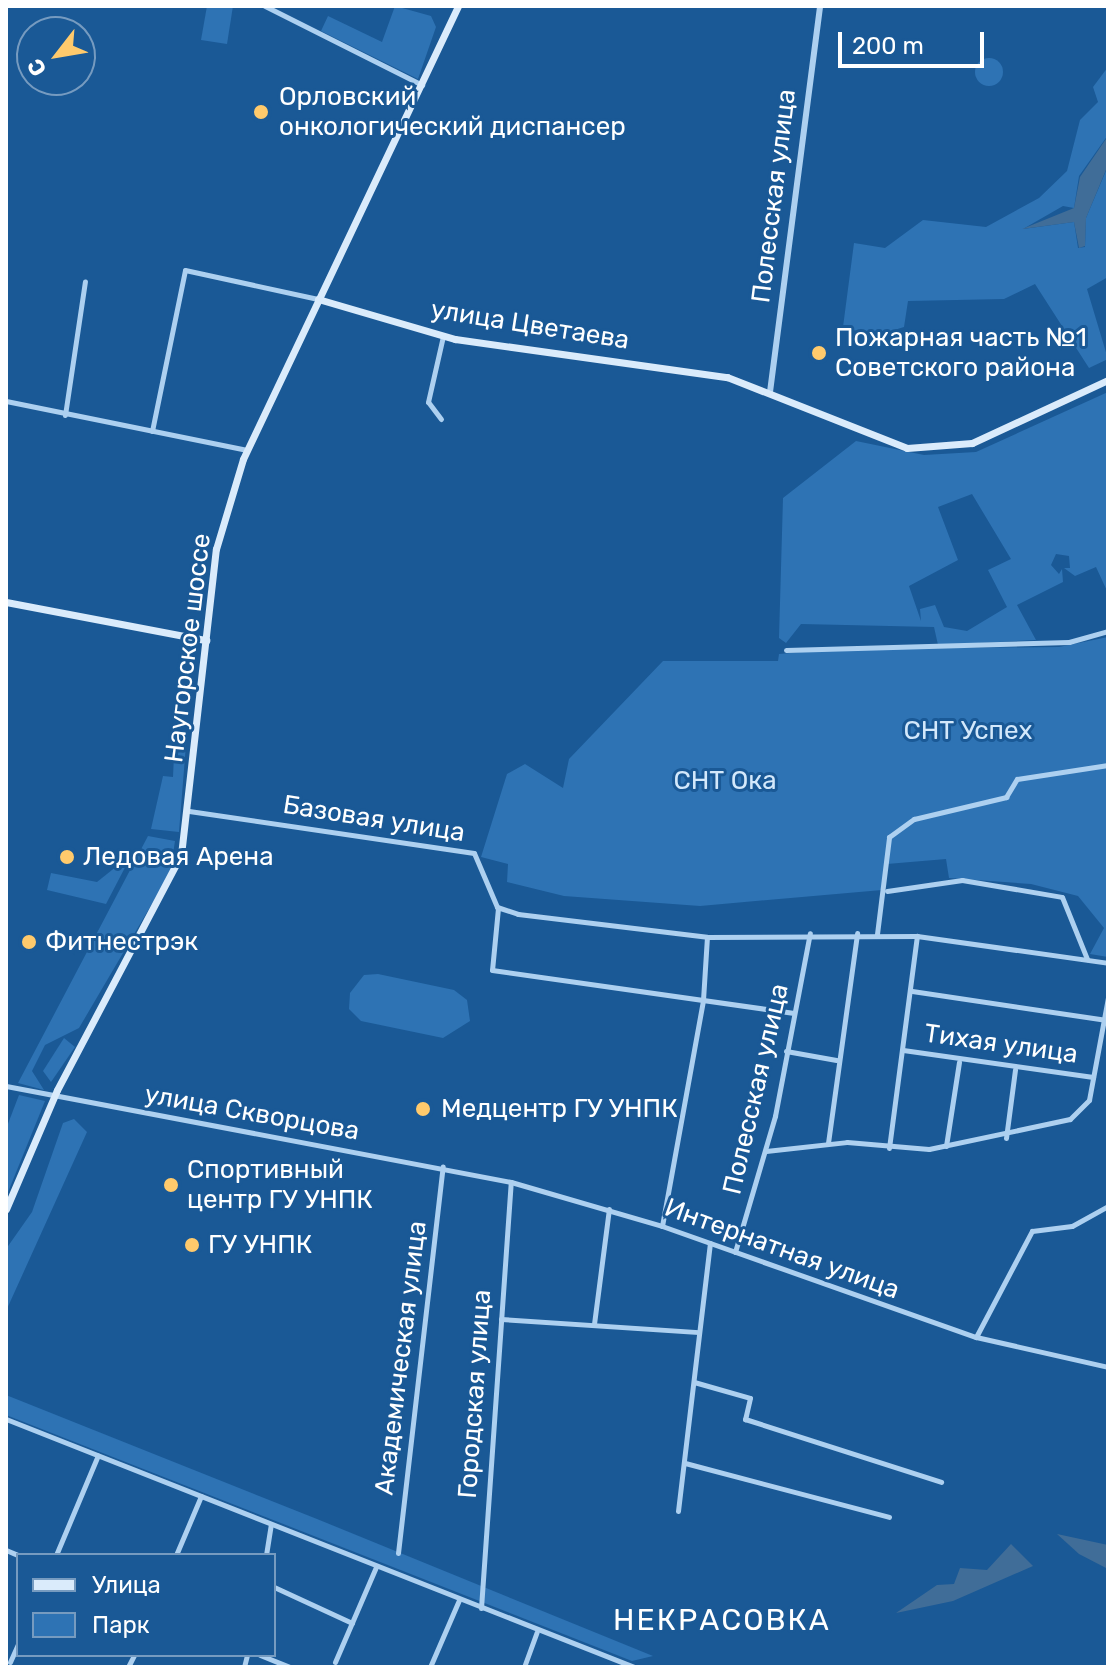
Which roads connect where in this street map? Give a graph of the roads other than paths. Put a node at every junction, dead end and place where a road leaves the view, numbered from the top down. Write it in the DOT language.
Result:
graph roads {
  1 [pos="265,6"];
  2 [pos="458,6"];
  3 [pos="820,6"];
  4 [pos="422,85"];
  5 [pos="85,281"];
  6 [pos="318,299"];
  7 [pos="443,336"];
  8 [pos="1108,380"];
  9 [pos="770,392"];
  10 [pos="6,401"];
  11 [pos="65,415"];
  12 [pos="441,419"];
  13 [pos="152,431"];
  14 [pos="247,450"];
  15 [pos="6,602"];
  16 [pos="1108,631"];
  17 [pos="206,640"];
  18 [pos="786,650"];
  19 [pos="1108,765"];
  20 [pos="189,811"];
  21 [pos="887,891"];
  22 [pos="497,907"];
  23 [pos="810,933"];
  24 [pos="857,933"];
  25 [pos="877,934"];
  26 [pos="917,936"];
  27 [pos="707,937"];
  28 [pos="1088,960"];
  29 [pos="1108,963"];
  30 [pos="912,991"];
  31 [pos="1108,997"];
  32 [pos="703,1000"];
  33 [pos="794,1013"];
  34 [pos="1105,1020"];
  35 [pos="1100,1042"];
  36 [pos="1108,1042"];
  37 [pos="903,1050"];
  38 [pos="786,1051"];
  39 [pos="836,1060"];
  40 [pos="959,1062"];
  41 [pos="1015,1070"];
  42 [pos="1093,1077"];
  43 [pos="6,1086"];
  44 [pos="54,1096"];
  45 [pos="1006,1138"];
  46 [pos="828,1143"];
  47 [pos="946,1146"];
  48 [pos="889,1148"];
  49 [pos="766,1151"];
  50 [pos="443,1167"];
  51 [pos="511,1182"];
  52 [pos="1108,1206"];
  53 [pos="6,1209"];
  54 [pos="609,1209"];
  55 [pos="662,1226"];
  56 [pos="710,1243"];
  57 [pos="735,1252"];
  58 [pos="501,1319"];
  59 [pos="594,1324"];
  60 [pos="699,1332"];
  61 [pos="976,1337"];
  62 [pos="1108,1367"];
  63 [pos="694,1382"];
  64 [pos="6,1419"];
  65 [pos="98,1455"];
  66 [pos="685,1463"];
  67 [pos="941,1482"];
  68 [pos="201,1496"];
  69 [pos="678,1511"];
  70 [pos="889,1517"];
  71 [pos="271,1525"];
  72 [pos="57,1553"];
  73 [pos="177,1553"];
  74 [pos="266,1553"];
  75 [pos="398,1553"];
  76 [pos="376,1567"];
  77 [pos="276,1588"];
  78 [pos="459,1600"];
  79 [pos="480,1609"];
  80 [pos="352,1623"];
  81 [pos="537,1632"];
  82 [pos="16,1648"];
  83 [pos="265,1657"];
  84 [pos="10,1662"];
  85 [pos="335,1662"];
  86 [pos="614,1665"];
  87 [pos="289,1667"];
  88 [pos="430,1667"];
  89 [pos="524,1667"];
  90 [pos="634,1667"];
  1 -- 4 [label="street"];
  2 -- 4 [label="main road, Наугорское шоссе"];
  3 -- 9 [label="street, Полесская улица"];
  4 -- 6 [label="main road, Наугорское шоссе"];
  5 -- 11 [label="street"];
  6 -- 7 [label="main road, улица Цветаева"];
  6 -- 13 [label="street, улица Цветаева"];
  6 -- 14 [label="main road, Наугорское шоссе"];
  7 -- 9 [label="main road, улица Цветаева"];
  7 -- 12 [label="street"];
  8 -- 9 [label="main road, улица Цветаева"];
  10 -- 11 [label="street"];
  11 -- 13 [label="street"];
  13 -- 14 [label="street"];
  14 -- 17 [label="main road, Наугорское шоссе"];
  15 -- 17 [label="main road"];
  16 -- 18 [label="street"];
  17 -- 20 [label="main road, Наугорское шоссе"];
  19 -- 21 [label="street"];
  20 -- 22 [label="street, Базовая улица"];
  20 -- 44 [label="main road, Наугорское шоссе"];
  21 -- 25 [label="street"];
  21 -- 28 [label="street"];
  22 -- 27 [label="street"];
  22 -- 32 [label="street"];
  23 -- 24 [label="street"];
  23 -- 27 [label="street"];
  23 -- 33 [label="street, Полесская улица"];
  24 -- 25 [label="street"];
  24 -- 39 [label="street"];
  25 -- 26 [label="street"];
  26 -- 28 [label="street"];
  26 -- 30 [label="street"];
  27 -- 32 [label="street"];
  28 -- 29 [label="street"];
  30 -- 34 [label="street"];
  30 -- 37 [label="street"];
  31 -- 34 [label="street"];
  32 -- 33 [label="street"];
  32 -- 55 [label="street"];
  33 -- 38 [label="street, Полесская улица"];
  34 -- 35 [label="street"];
  35 -- 36 [label="street"];
  35 -- 42 [label="street"];
  37 -- 40 [label="street, Тихая улица"];
  37 -- 48 [label="street"];
  38 -- 39 [label="street"];
  38 -- 49 [label="street, Полесская улица"];
  39 -- 46 [label="street"];
  40 -- 41 [label="street, Тихая улица"];
  40 -- 47 [label="street"];
  41 -- 42 [label="street, Тихая улица"];
  41 -- 45 [label="street"];
  42 -- 45 [label="street"];
  43 -- 44 [label="street, улица Скворцова"];
  44 -- 50 [label="street, улица Скворцова"];
  44 -- 53 [label="main road, Наугорское шоссе"];
  45 -- 47 [label="street"];
  46 -- 48 [label="street"];
  46 -- 49 [label="street"];
  47 -- 48 [label="street"];
  49 -- 57 [label="street, Полесская улица"];
  50 -- 51 [label="street, Интернатная улица"];
  50 -- 75 [label="street, Академическая улица"];
  51 -- 54 [label="street, Интернатная улица"];
  51 -- 58 [label="street, Городская улица"];
  52 -- 61 [label="street"];
  54 -- 55 [label="street, Интернатная улица"];
  54 -- 59 [label="street"];
  55 -- 56 [label="street, Интернатная улица"];
  56 -- 57 [label="street, Интернатная улица"];
  56 -- 60 [label="street"];
  57 -- 61 [label="street, Интернатная улица"];
  58 -- 59 [label="street"];
  58 -- 79 [label="street, Городская улица"];
  59 -- 60 [label="street"];
  60 -- 63 [label="street"];
  61 -- 62 [label="street, Интернатная улица"];
  63 -- 66 [label="street"];
  63 -- 67 [label="street"];
  64 -- 65 [label="street"];
  65 -- 68 [label="street"];
  65 -- 72 [label="street"];
  66 -- 69 [label="street"];
  66 -- 70 [label="street"];
  68 -- 71 [label="street"];
  68 -- 73 [label="street"];
  71 -- 74 [label="street"];
  71 -- 76 [label="street"];
  76 -- 78 [label="street"];
  76 -- 80 [label="street"];
  77 -- 80 [label="street"];
  78 -- 79 [label="street"];
  78 -- 88 [label="street"];
  79 -- 81 [label="street"];
  80 -- 85 [label="street"];
  81 -- 86 [label="street"];
  81 -- 89 [label="street"];
  82 -- 84 [label="street"];
  83 -- 87 [label="street"];
  86 -- 90 [label="street"];
}
